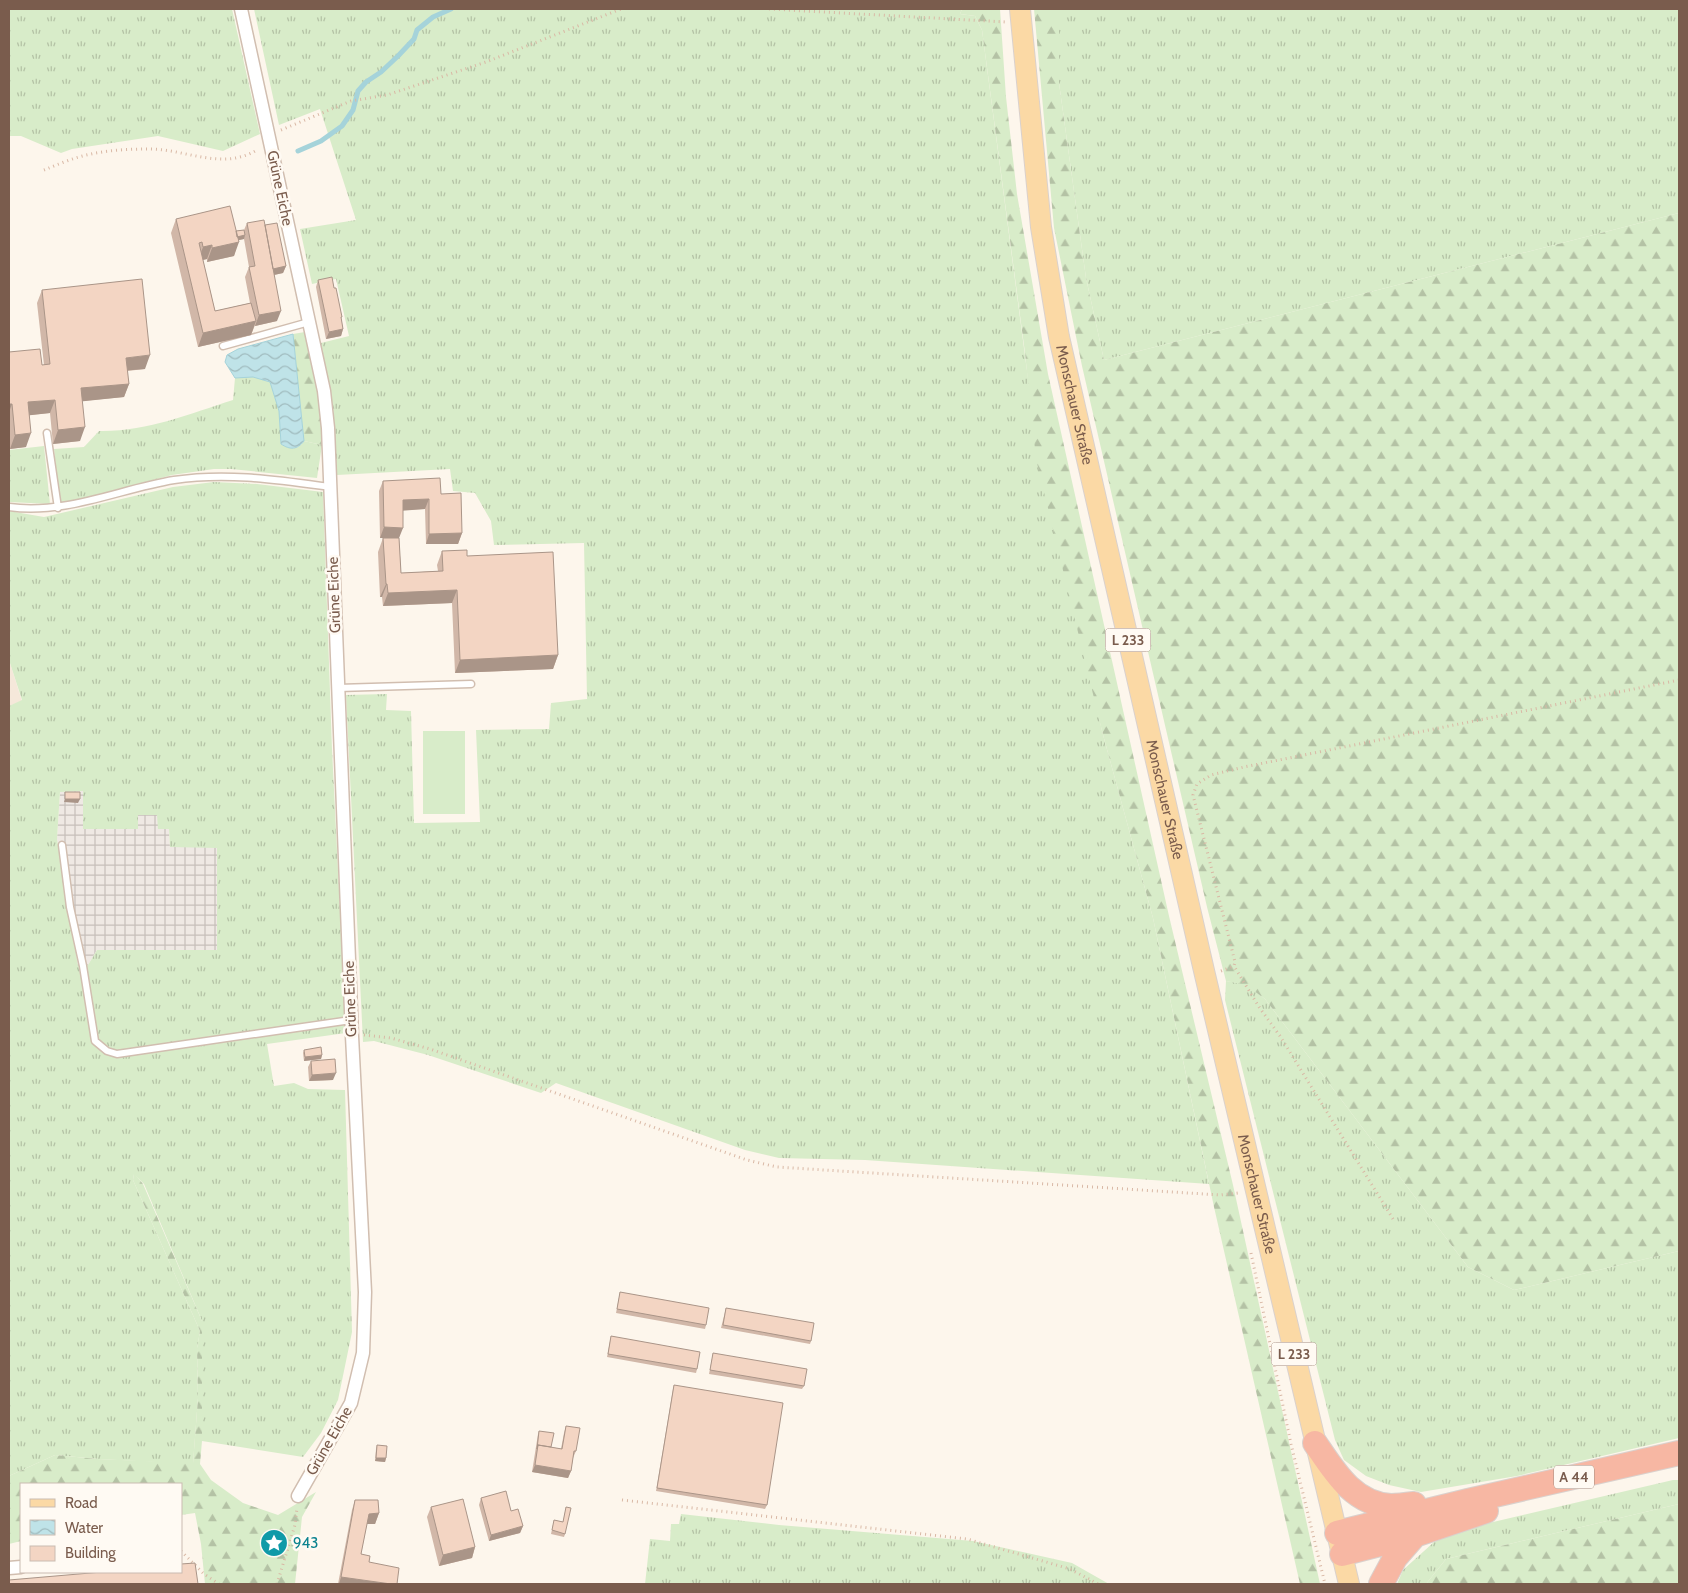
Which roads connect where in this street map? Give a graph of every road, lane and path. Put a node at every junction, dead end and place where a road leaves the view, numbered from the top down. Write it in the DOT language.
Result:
graph roads {
  1 [pos="240,9"];
  2 [pos="621,9"];
  3 [pos="769,9"];
  4 [pos="1020,15"];
  5 [pos="269,137"];
  6 [pos="44,170"];
  7 [pos="309,322"];
  8 [pos="223,346"];
  9 [pos="47,433"];
  10 [pos="330,487"];
  11 [pos="9,508"];
  12 [pos="58,508"];
  13 [pos="1679,680"];
  14 [pos="471,684"];
  15 [pos="338,688"];
  16 [pos="62,846"];
  17 [pos="351,1020"];
  18 [pos="352,1036"];
  19 [pos="1240,1202"];
  20 [pos="1393,1218"];
  21 [pos="1250,1251"];
  22 [pos="1315,1444"];
  23 [pos="1679,1453"];
  24 [pos="1679,1469"];
  25 [pos="298,1496"];
  26 [pos="622,1500"];
  27 [pos="1468,1501"];
  28 [pos="1415,1535"];
  29 [pos="1339,1543"];
  30 [pos="182,1552"];
  31 [pos="219,1584"];
  32 [pos="277,1584"];
  33 [pos="1098,1584"];
  34 [pos="1325,1584"];
  35 [pos="1348,1584"];
  36 [pos="1382,1584"];
  1 -- 5 [label="street, Grüne Eiche"];
  2 -- 5 [label="path"];
  3 -- 4 [label="path"];
  4 -- 22 [label="main road, Monschauer Straße / L 233"];
  5 -- 6 [label="path"];
  5 -- 7 [label="street, Grüne Eiche"];
  7 -- 8 [label="lane"];
  7 -- 10 [label="street, Grüne Eiche"];
  9 -- 12 [label="lane"];
  10 -- 12 [label="lane"];
  10 -- 15 [label="street, Grüne Eiche"];
  11 -- 12 [label="lane"];
  13 -- 20 [label="path"];
  14 -- 15 [label="lane"];
  15 -- 17 [label="street, Grüne Eiche"];
  16 -- 17 [label="lane"];
  17 -- 18 [label="street, Grüne Eiche"];
  18 -- 19 [label="path"];
  18 -- 25 [label="street, Grüne Eiche"];
  21 -- 34 [label="path"];
  22 -- 27 [label="highway"];
  22 -- 29 [label="main road, Monschauer Straße / L 233"];
  23 -- 27 [label="highway, A 44"];
  24 -- 28 [label="highway"];
  25 -- 32 [label="path"];
  26 -- 33 [label="path"];
  27 -- 29 [label="highway"];
  28 -- 29 [label="highway"];
  28 -- 36 [label="highway"];
  29 -- 35 [label="main road, Monschauer Straße"];
  30 -- 31 [label="path"];
}
